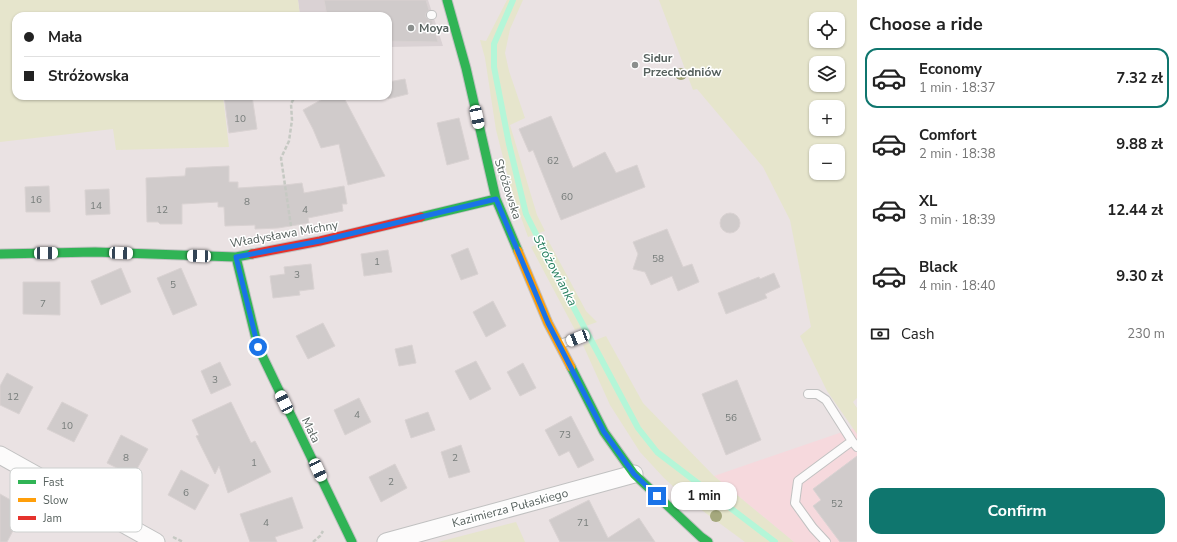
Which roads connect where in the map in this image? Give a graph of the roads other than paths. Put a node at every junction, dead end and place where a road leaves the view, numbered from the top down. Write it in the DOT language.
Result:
graph roads {
  1 [pos="447,0"];
  2 [pos="496,199"];
  3 [pos="0,254"];
  4 [pos="236,257"];
  5 [pos="578,338"];
  6 [pos="559,345"];
  7 [pos="808,394"];
  8 [pos="854,444"];
  9 [pos="0,455"];
  10 [pos="23,468"];
  11 [pos="634,474"];
  12 [pos="138,532"];
  13 [pos="156,542"];
  14 [pos="352,542"];
  15 [pos="386,542"];
  16 [pos="708,542"];
  17 [pos="826,542"];
  1 -- 2 [label="street, Stróżowska"];
  2 -- 4 [label="street, Władysława Michny"];
  2 -- 6 [label="street, Stróżowska"];
  3 -- 4 [label="street, Władysława Michny"];
  4 -- 14 [label="street, Mała"];
  5 -- 6 [label="lane"];
  6 -- 11 [label="street, Stróżowska"];
  7 -- 8 [label="lane"];
  8 -- 17 [label="lane"];
  9 -- 10 [label="street"];
  11 -- 15 [label="street, Kazimierza Pułaskiego"];
  11 -- 16 [label="street, Stróżowska"];
  12 -- 13 [label="street"];
}
